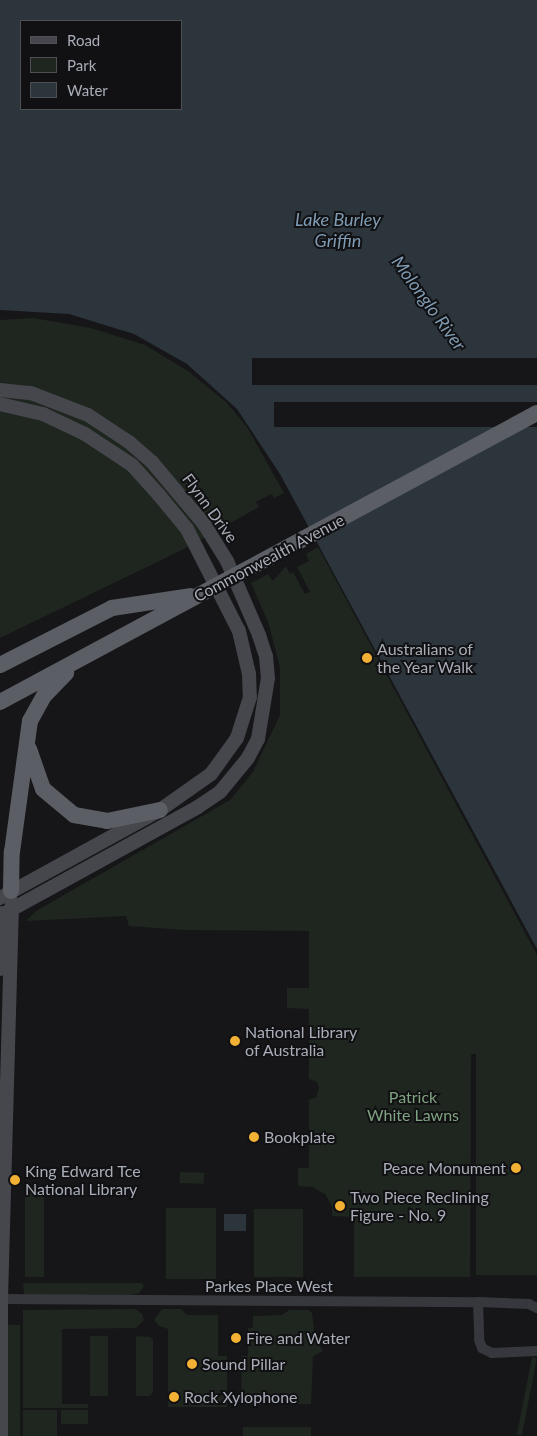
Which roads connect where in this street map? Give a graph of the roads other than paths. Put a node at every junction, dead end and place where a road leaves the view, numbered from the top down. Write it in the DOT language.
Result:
graph roads {
  1 [pos="0,390"];
  2 [pos="0,404"];
  3 [pos="537,407"];
  4 [pos="537,413"];
  5 [pos="191,598"];
  6 [pos="78,660"];
  7 [pos="0,666"];
  8 [pos="0,702"];
  9 [pos="27,737"];
  10 [pos="160,810"];
  11 [pos="6,895"];
  12 [pos="3,913"];
  13 [pos="0,969"];
  14 [pos="0,1298"];
  15 [pos="478,1302"];
  16 [pos="537,1308"];
  17 [pos="537,1351"];
  18 [pos="1,1436"];
  1 -- 12 [label="main road, Flynn Drive"];
  2 -- 10 [label="main road, Flynn Drive"];
  3 -- 5 [label="highway, Commonwealth Avenue"];
  4 -- 5 [label="highway, Commonwealth Avenue"];
  5 -- 6 [label="highway, Commonwealth Avenue"];
  5 -- 7 [label="highway, Commonwealth Avenue"];
  6 -- 8 [label="highway, Commonwealth Avenue"];
  6 -- 9 [label="highway"];
  9 -- 10 [label="highway"];
  9 -- 11 [label="highway"];
  10 -- 11 [label="main road, Flynn Drive"];
  11 -- 12 [label="main road"];
  12 -- 13 [label="main road"];
  12 -- 14 [label="main road"];
  14 -- 15 [label="street, Parkes Place West"];
  14 -- 18 [label="main road"];
  15 -- 16 [label="street, Parkes Place West"];
  15 -- 17 [label="street"];
}
